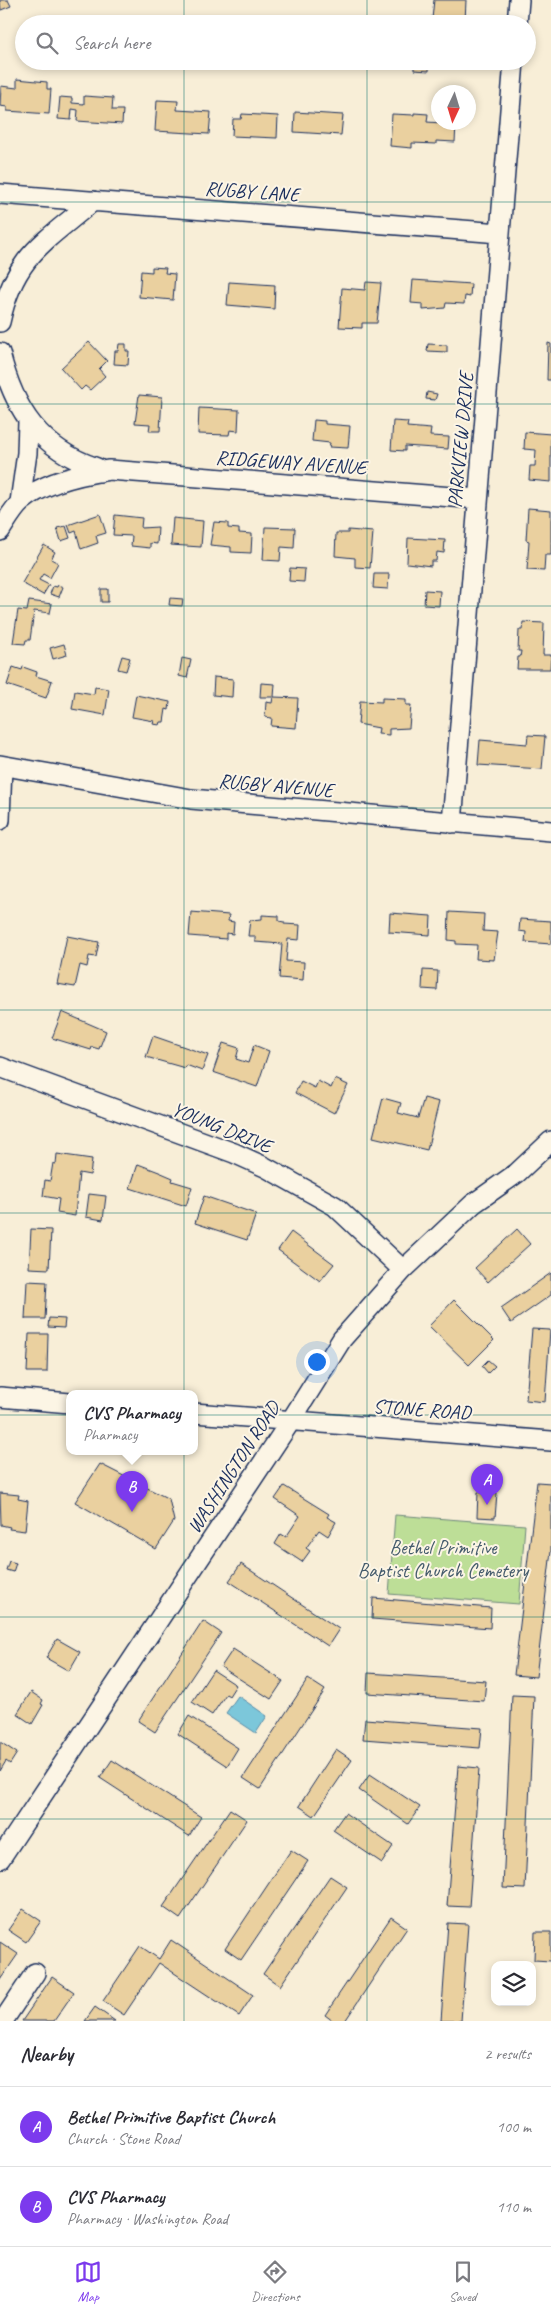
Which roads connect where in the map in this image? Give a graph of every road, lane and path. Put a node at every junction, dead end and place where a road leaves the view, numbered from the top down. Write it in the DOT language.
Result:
graph roads {
  1 [pos="519,0"];
  2 [pos="518,15"];
  3 [pos="513,70"];
  4 [pos="0,194"];
  5 [pos="93,201"];
  6 [pos="500,233"];
  7 [pos="0,322"];
  8 [pos="0,353"];
  9 [pos="28,421"];
  10 [pos="100,472"];
  11 [pos="478,499"];
  12 [pos="20,502"];
  13 [pos="0,531"];
  14 [pos="1,766"];
  15 [pos="0,820"];
  16 [pos="452,823"];
  17 [pos="551,830"];
  18 [pos="0,1067"];
  19 [pos="551,1141"];
  20 [pos="403,1270"];
  21 [pos="0,1397"];
  22 [pos="66,1403"];
  23 [pos="198,1413"];
  24 [pos="290,1422"];
  25 [pos="551,1441"];
  26 [pos="0,1859"];
  27 [pos="34,1973"];
  28 [pos="3,2021"];
  1 -- 2 [label="street"];
  3 -- 6 [label="street, PARKVIEW DRIVE"];
  4 -- 5 [label="street, RUGBY LANE"];
  5 -- 6 [label="street, RUGBY LANE"];
  5 -- 7 [label="street"];
  6 -- 11 [label="street, PARKVIEW DRIVE"];
  8 -- 9 [label="street"];
  9 -- 10 [label="street"];
  9 -- 12 [label="street"];
  10 -- 11 [label="street, RIDGEWAY AVENUE"];
  10 -- 12 [label="street, RIDGEWAY AVENUE"];
  11 -- 16 [label="street, PARKVIEW DRIVE"];
  12 -- 13 [label="street"];
  14 -- 15 [label="street"];
  14 -- 16 [label="street, RUGBY AVENUE"];
  16 -- 17 [label="street, RUGBY AVENUE"];
  18 -- 20 [label="street, YOUNG DRIVE"];
  19 -- 20 [label="street, WASHINGTON ROAD"];
  20 -- 24 [label="street, WASHINGTON ROAD"];
  21 -- 22 [label="street"];
  23 -- 24 [label="street, STONE ROAD"];
  24 -- 25 [label="street, STONE ROAD"];
  24 -- 26 [label="street, WASHINGTON ROAD"];
  27 -- 28 [label="street"];
}
